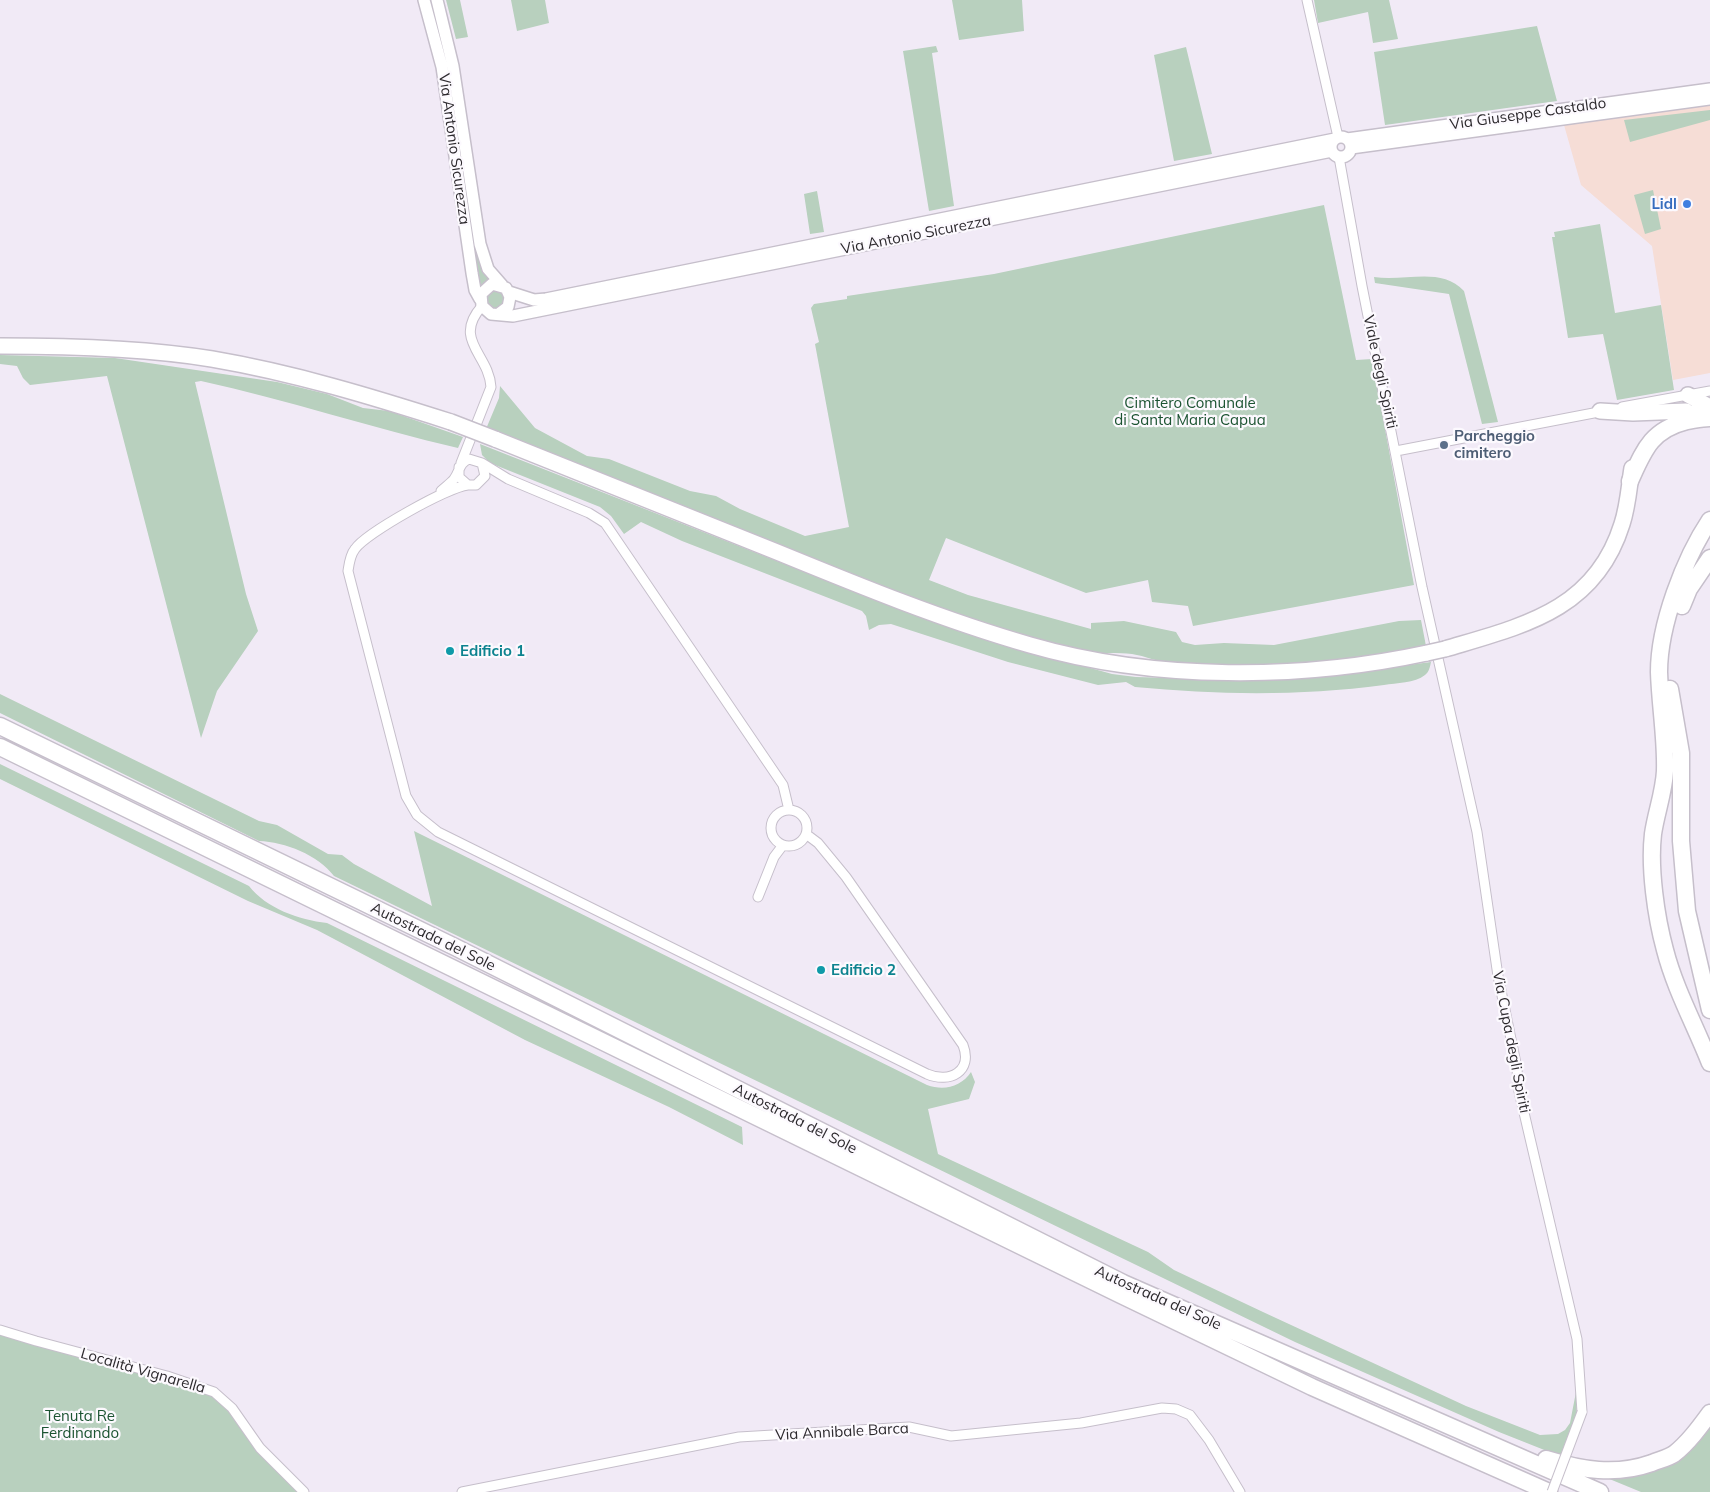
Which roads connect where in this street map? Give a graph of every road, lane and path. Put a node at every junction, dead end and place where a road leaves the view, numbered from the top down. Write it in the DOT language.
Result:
graph roads {
  1 [pos="424,0"];
  2 [pos="437,0"];
  3 [pos="1307,0"];
  4 [pos="1710,89"];
  5 [pos="1710,99"];
  6 [pos="1343,141"];
  7 [pos="1335,154"];
  8 [pos="505,289"];
  9 [pos="481,302"];
  10 [pos="500,313"];
  11 [pos="0,346"];
  12 [pos="1710,391"];
  13 [pos="1688,395"];
  14 [pos="1600,411"];
  15 [pos="1708,411"];
  16 [pos="472,438"];
  17 [pos="1396,451"];
  18 [pos="480,462"];
  19 [pos="460,465"];
  20 [pos="508,479"];
  21 [pos="1630,481"];
  22 [pos="480,483"];
  23 [pos="468,485"];
  24 [pos="437,496"];
  25 [pos="1710,520"];
  26 [pos="1710,558"];
  27 [pos="1422,587"];
  28 [pos="0,726"];
  29 [pos="0,747"];
  30 [pos="789,810"];
  31 [pos="806,834"];
  32 [pos="783,845"];
  33 [pos="758,896"];
  34 [pos="1710,1010"];
  35 [pos="1710,1063"];
  36 [pos="0,1330"];
  37 [pos="1710,1413"];
  38 [pos="1474,1437"];
  39 [pos="1546,1491"];
  40 [pos="304,1492"];
  41 [pos="462,1492"];
  42 [pos="1240,1492"];
  43 [pos="1600,1492"];
  1 -- 9 [label="street, Via Antonio Sicurezza"];
  2 -- 8 [label="street, Via Antonio Sicurezza"];
  3 -- 6 [label="street"];
  4 -- 6 [label="street, Via Giuseppe Castaldo"];
  5 -- 6 [label="street, Via Giuseppe Castaldo"];
  6 -- 7 [label="street"];
  6 -- 7 [label="street"];
  6 -- 8 [label="street, Via Antonio Sicurezza"];
  7 -- 10 [label="street, Via Antonio Sicurezza"];
  7 -- 17 [label="street, Viale degli Spiriti"];
  8 -- 9 [label="street"];
  8 -- 10 [label="street"];
  9 -- 10 [label="street, Via Antonio Sicurezza"];
  9 -- 16 [label="street"];
  11 -- 21 [label="highway, bridge"];
  12 -- 13 [label="street"];
  13 -- 14 [label="street"];
  13 -- 15 [label="highway"];
  14 -- 15 [label="highway"];
  14 -- 17 [label="street"];
  15 -- 21 [label="highway"];
  16 -- 18 [label="street"];
  16 -- 19 [label="street"];
  17 -- 27 [label="street, Viale degli Spiriti"];
  18 -- 19 [label="street"];
  18 -- 20 [label="street"];
  18 -- 22 [label="street"];
  19 -- 23 [label="street"];
  19 -- 24 [label="street"];
  20 -- 22 [label="street"];
  20 -- 30 [label="street"];
  22 -- 23 [label="street"];
  23 -- 24 [label="street"];
  24 -- 31 [label="street"];
  25 -- 35 [label="highway"];
  26 -- 34 [label="highway"];
  27 -- 39 [label="street, Via Cupa degli Spiriti, bridge"];
  28 -- 38 [label="highway, Autostrada del Sole"];
  29 -- 39 [label="highway, Autostrada del Sole"];
  30 -- 31 [label="street"];
  30 -- 32 [label="street"];
  31 -- 32 [label="street"];
  32 -- 33 [label="street"];
  36 -- 40 [label="street, Località Vignarella"];
  37 -- 38 [label="highway"];
  38 -- 43 [label="highway, Autostrada del Sole"];
  41 -- 42 [label="street, Via Annibale Barca"];
}
